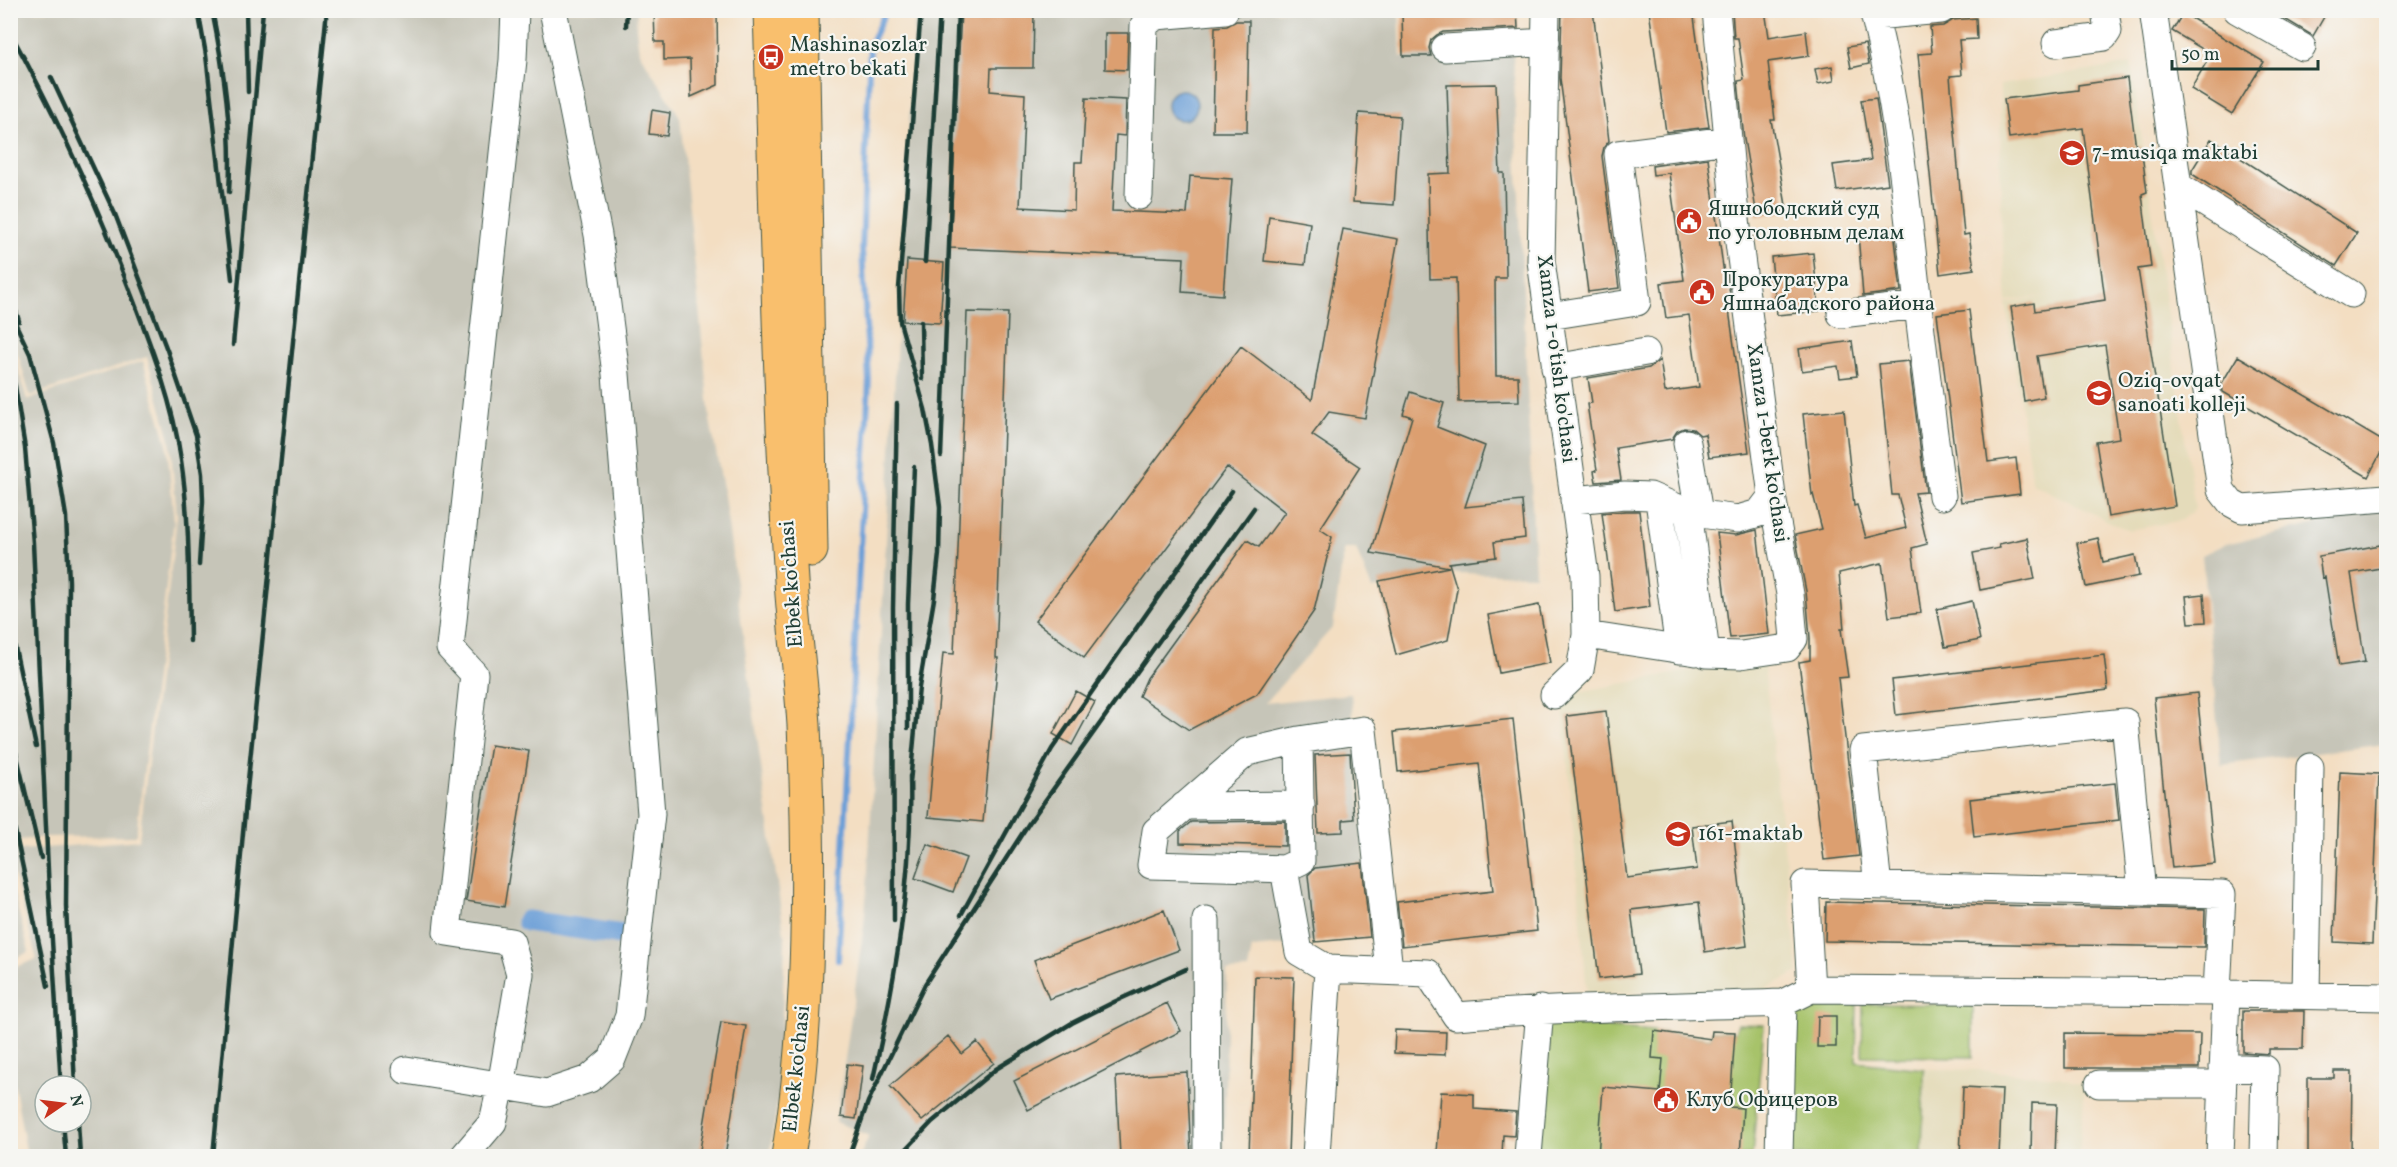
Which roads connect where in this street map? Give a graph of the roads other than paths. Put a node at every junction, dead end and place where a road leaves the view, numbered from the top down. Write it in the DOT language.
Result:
graph roads {
  1 [pos="515,10"];
  2 [pos="553,10"];
  3 [pos="770,10"];
  4 [pos="802,10"];
  5 [pos="1225,10"];
  6 [pos="1546,10"];
  7 [pos="1716,10"];
  8 [pos="1941,10"];
  9 [pos="2105,10"];
  10 [pos="2153,10"];
  11 [pos="2237,10"];
  12 [pos="1874,13"];
  13 [pos="1546,42"];
  14 [pos="2056,43"];
  15 [pos="2302,47"];
  16 [pos="1445,48"];
  17 [pos="1728,140"];
  18 [pos="2178,186"];
  19 [pos="1139,196"];
  20 [pos="2351,294"];
  21 [pos="1918,305"];
  22 [pos="1841,314"];
  23 [pos="1549,316"];
  24 [pos="1646,352"];
  25 [pos="1555,368"];
  26 [pos="1687,443"];
  27 [pos="1772,496"];
  28 [pos="1942,496"];
  29 [pos="2386,498"];
  30 [pos="1575,500"];
  31 [pos="1659,500"];
  32 [pos="1693,512"];
  33 [pos="1586,635"];
  34 [pos="1679,650"];
  35 [pos="1706,654"];
  36 [pos="1554,696"];
  37 [pos="1299,740"];
  38 [pos="2310,767"];
  39 [pos="1301,805"];
  40 [pos="1184,806"];
  41 [pos="1284,869"];
  42 [pos="1878,886"];
  43 [pos="2142,892"];
  44 [pos="1206,920"];
  45 [pos="1328,969"];
  46 [pos="1389,970"];
  47 [pos="1811,989"];
  48 [pos="2221,993"];
  49 [pos="2306,994"];
  50 [pos="2386,998"];
  51 [pos="1783,1003"];
  52 [pos="1540,1010"];
  53 [pos="406,1070"];
  54 [pos="2223,1076"];
  55 [pos="2099,1084"];
  56 [pos="501,1086"];
  57 [pos="464,1156"];
  58 [pos="788,1156"];
  59 [pos="811,1156"];
  60 [pos="1207,1156"];
  61 [pos="1316,1156"];
  62 [pos="1528,1156"];
  63 [pos="1779,1156"];
  64 [pos="2220,1156"];
  65 [pos="2263,1156"];
  1 -- 56 [label="street"];
  2 -- 56 [label="street"];
  3 -- 58 [label="main road, Elbek ko'chasi"];
  4 -- 59 [label="main road, Elbek ko'chasi"];
  5 -- 19 [label="street"];
  6 -- 13 [label="street, Xamza 1-o'tish ko'chasi"];
  7 -- 17 [label="street, Xamza 1-berk ko'chasi"];
  8 -- 12 [label="street"];
  9 -- 14 [label="street"];
  10 -- 18 [label="street"];
  11 -- 15 [label="street"];
  12 -- 21 [label="street"];
  13 -- 16 [label="street"];
  13 -- 23 [label="street, Xamza 1-o'tish ko'chasi"];
  17 -- 23 [label="street"];
  17 -- 27 [label="street, Xamza 1-berk ko'chasi"];
  18 -- 20 [label="street"];
  18 -- 29 [label="street"];
  21 -- 22 [label="street"];
  21 -- 28 [label="street"];
  23 -- 25 [label="street, Xamza 1-o'tish ko'chasi"];
  24 -- 25 [label="street"];
  25 -- 30 [label="street, Xamza 1-o'tish ko'chasi"];
  26 -- 32 [label="street"];
  27 -- 32 [label="street"];
  27 -- 35 [label="street, Xamza 1-berk ko'chasi"];
  30 -- 31 [label="street"];
  30 -- 33 [label="street, Xamza 1-o'tish ko'chasi"];
  31 -- 32 [label="street"];
  31 -- 34 [label="street"];
  32 -- 35 [label="street"];
  33 -- 34 [label="street, Xamza 1-berk ko'chasi"];
  33 -- 36 [label="street, Xamza 1-o'tish ko'chasi"];
  34 -- 35 [label="street, Xamza 1-berk ko'chasi"];
  37 -- 39 [label="street"];
  37 -- 40 [label="street"];
  37 -- 46 [label="street"];
  38 -- 49 [label="street"];
  39 -- 40 [label="street"];
  39 -- 41 [label="street"];
  40 -- 41 [label="street"];
  41 -- 45 [label="street"];
  42 -- 43 [label="street"];
  42 -- 43 [label="street"];
  42 -- 47 [label="street"];
  43 -- 48 [label="street"];
  44 -- 60 [label="street"];
  45 -- 46 [label="street"];
  45 -- 61 [label="street"];
  46 -- 52 [label="street"];
  47 -- 48 [label="street"];
  47 -- 51 [label="street"];
  48 -- 49 [label="street"];
  48 -- 54 [label="street"];
  49 -- 50 [label="street"];
  51 -- 52 [label="street"];
  51 -- 63 [label="street"];
  52 -- 62 [label="street"];
  53 -- 56 [label="street"];
  54 -- 55 [label="street"];
  54 -- 64 [label="street"];
  54 -- 65 [label="street"];
  56 -- 57 [label="street"];
}
